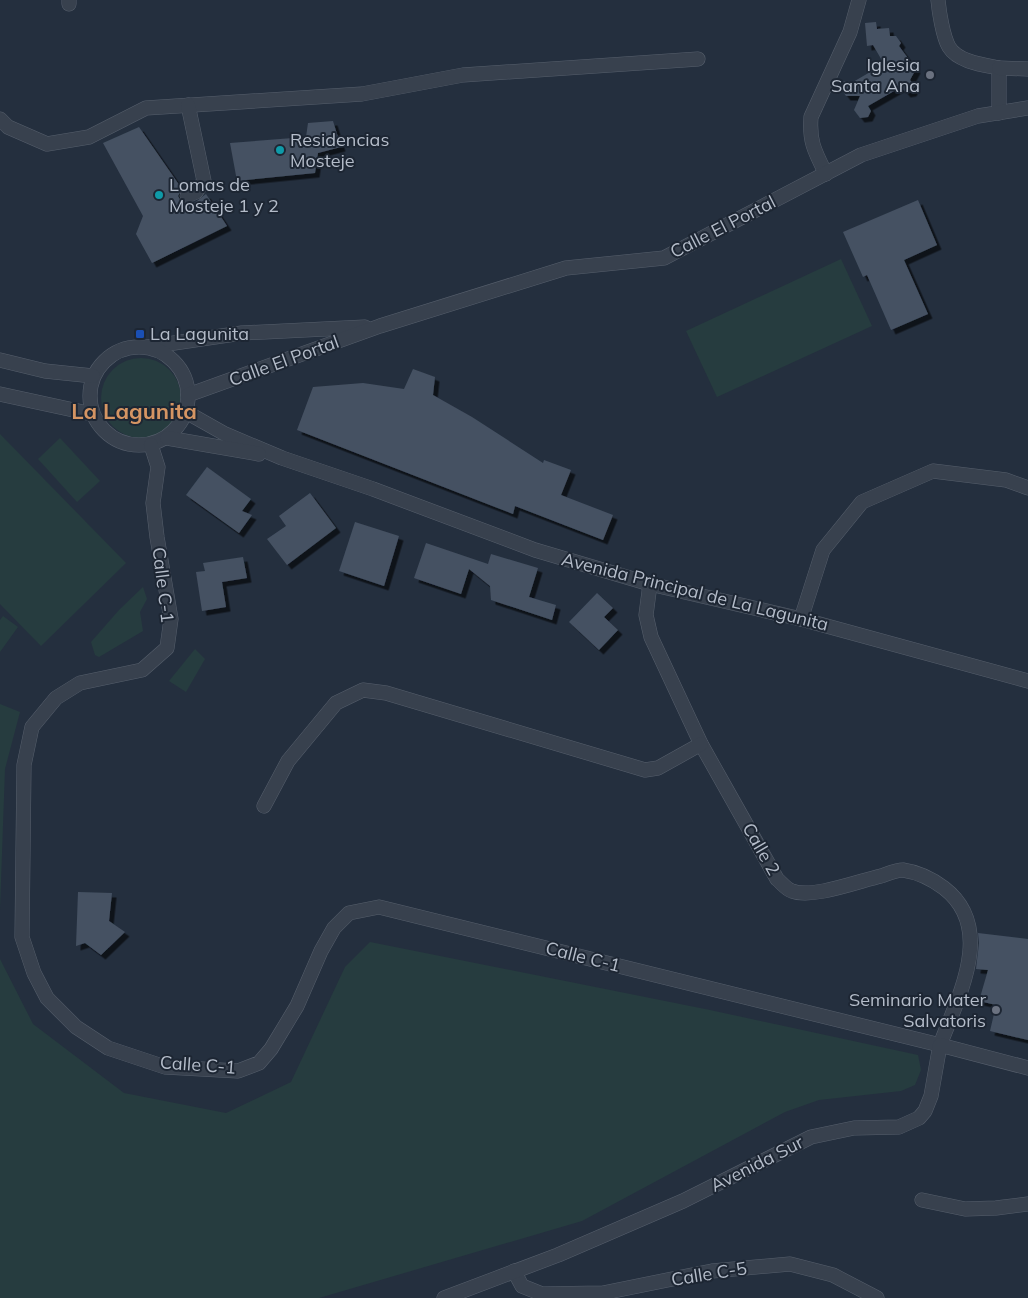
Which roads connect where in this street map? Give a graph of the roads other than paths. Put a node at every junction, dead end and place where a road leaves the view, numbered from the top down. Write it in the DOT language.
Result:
graph roads {
  1 [pos="859,0"];
  2 [pos="938,0"];
  3 [pos="698,59"];
  4 [pos="1000,68"];
  5 [pos="1028,69"];
  6 [pos="188,105"];
  7 [pos="1028,108"];
  8 [pos="999,113"];
  9 [pos="0,119"];
  10 [pos="826,174"];
  11 [pos="187,196"];
  12 [pos="380,326"];
  13 [pos="146,347"];
  14 [pos="0,360"];
  15 [pos="93,376"];
  16 [pos="0,394"];
  17 [pos="188,395"];
  18 [pos="186,412"];
  19 [pos="92,414"];
  20 [pos="167,438"];
  21 [pos="151,445"];
  22 [pos="282,458"];
  23 [pos="1028,488"];
  24 [pos="650,584"];
  25 [pos="801,619"];
  26 [pos="1028,681"];
  27 [pos="701,744"];
  28 [pos="264,806"];
  29 [pos="940,1045"];
  30 [pos="1028,1068"];
  31 [pos="922,1200"];
  32 [pos="1028,1204"];
  33 [pos="514,1271"];
  34 [pos="444,1298"];
  35 [pos="877,1298"];
  1 -- 10 [label="street"];
  2 -- 4 [label="street"];
  3 -- 6 [label="street"];
  4 -- 5 [label="street"];
  4 -- 8 [label="street"];
  6 -- 9 [label="street"];
  6 -- 11 [label="street"];
  7 -- 8 [label="street, Calle El Portal"];
  8 -- 10 [label="street, Calle El Portal"];
  10 -- 12 [label="street, Calle El Portal"];
  12 -- 13 [label="street, Calle El Portal"];
  12 -- 17 [label="street, Calle El Portal"];
  13 -- 15 [label="street"];
  13 -- 17 [label="street"];
  14 -- 15 [label="street"];
  15 -- 19 [label="street"];
  16 -- 19 [label="street"];
  17 -- 18 [label="street"];
  18 -- 20 [label="street"];
  18 -- 22 [label="street, Avenida Principal de La Lagunita"];
  19 -- 21 [label="street"];
  20 -- 21 [label="street"];
  20 -- 22 [label="street, Avenida Principal de La Lagunita"];
  21 -- 29 [label="street, Calle C-1"];
  22 -- 24 [label="street, Avenida Principal de La Lagunita"];
  23 -- 25 [label="street"];
  24 -- 25 [label="street, Avenida Principal de La Lagunita"];
  24 -- 27 [label="street, Calle 2"];
  25 -- 26 [label="street, Avenida Principal de La Lagunita"];
  27 -- 28 [label="street"];
  27 -- 29 [label="street, Calle 2"];
  29 -- 30 [label="street"];
  29 -- 33 [label="street, Avenida Sur"];
  31 -- 32 [label="street"];
  33 -- 34 [label="street, Avenida Sur"];
  33 -- 35 [label="street, Calle C-5"];
}
